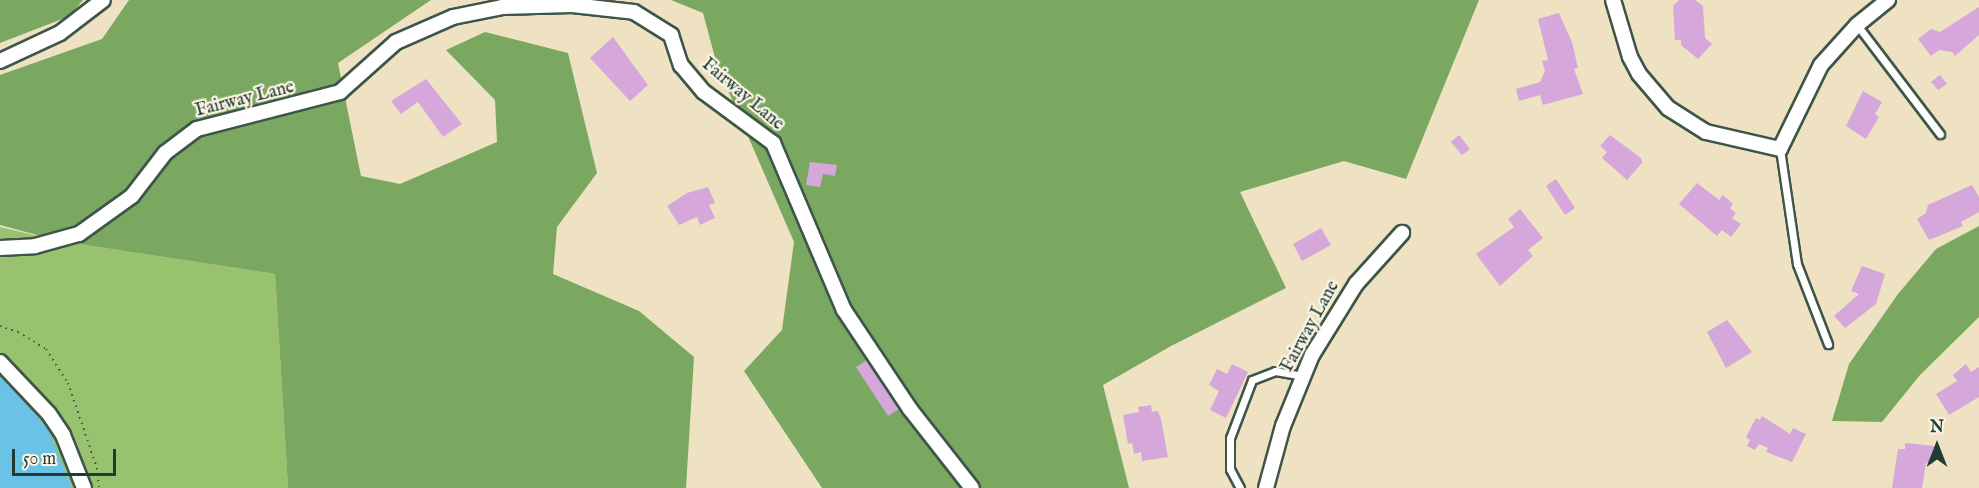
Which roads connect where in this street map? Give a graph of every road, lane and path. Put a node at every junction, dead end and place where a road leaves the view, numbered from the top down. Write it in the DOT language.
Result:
graph roads {
  1 [pos="103,0"];
  2 [pos="1613,0"];
  3 [pos="1888,0"];
  4 [pos="1857,25"];
  5 [pos="0,61"];
  6 [pos="1940,134"];
  7 [pos="1780,148"];
  8 [pos="1402,233"];
  9 [pos="0,248"];
  10 [pos="0,327"];
  11 [pos="1828,344"];
  12 [pos="0,362"];
  13 [pos="1303,376"];
  14 [pos="84,488"];
  15 [pos="99,488"];
  16 [pos="972,488"];
  17 [pos="1240,488"];
  18 [pos="1266,488"];
  1 -- 5 [label="street"];
  2 -- 7 [label="street"];
  3 -- 4 [label="street"];
  4 -- 6 [label="lane"];
  4 -- 7 [label="street"];
  7 -- 11 [label="lane"];
  8 -- 13 [label="street, Fairway Lane"];
  9 -- 16 [label="street, Fairway Lane"];
  10 -- 15 [label="path"];
  12 -- 14 [label="street"];
  13 -- 17 [label="lane"];
  13 -- 18 [label="street, Fairway Lane"];
}
